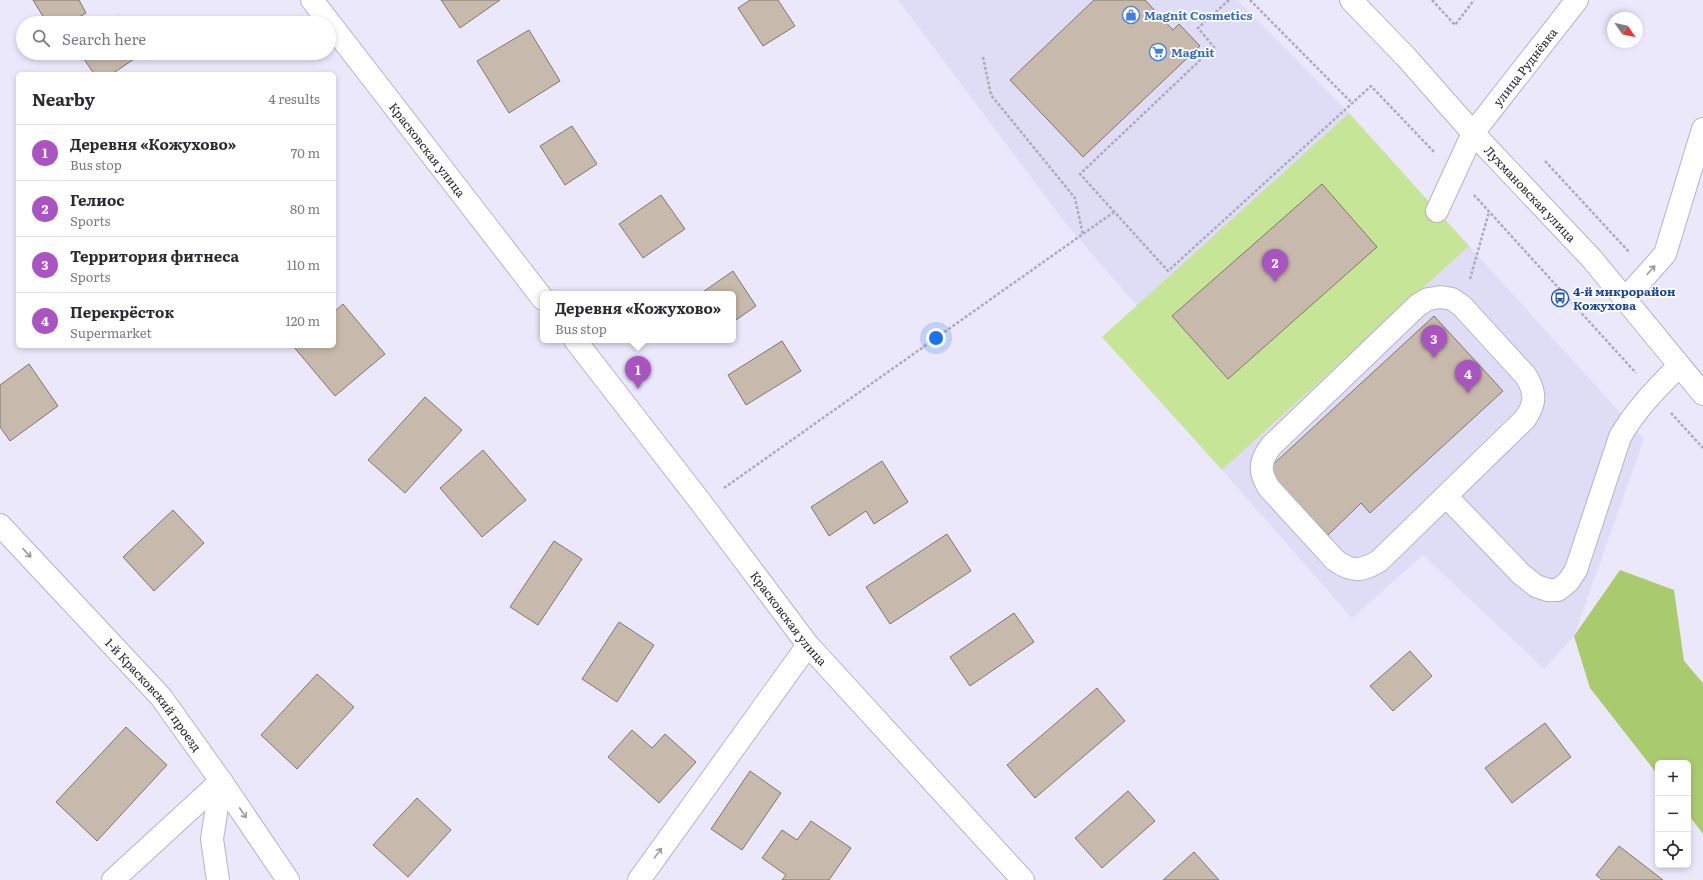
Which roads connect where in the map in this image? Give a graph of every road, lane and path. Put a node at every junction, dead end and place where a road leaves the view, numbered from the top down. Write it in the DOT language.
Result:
graph roads {
  1 [pos="312,0"];
  2 [pos="1229,0"];
  3 [pos="1250,0"];
  4 [pos="1351,0"];
  5 [pos="1432,0"];
  6 [pos="1474,0"];
  7 [pos="1577,0"];
  8 [pos="324,16"];
  9 [pos="336,31"];
  10 [pos="983,57"];
  11 [pos="1352,103"];
  12 [pos="1703,129"];
  13 [pos="1473,133"];
  14 [pos="1545,161"];
  15 [pos="1455,174"];
  16 [pos="1437,211"];
  17 [pos="1114,212"];
  18 [pos="1489,212"];
  19 [pos="1083,235"];
  20 [pos="1648,273"];
  21 [pos="540,295"];
  22 [pos="1625,299"];
  23 [pos="1462,306"];
  24 [pos="577,343"];
  25 [pos="1679,366"];
  26 [pos="1653,392"];
  27 [pos="1703,394"];
  28 [pos="1703,448"];
  29 [pos="723,489"];
  30 [pos="1446,496"];
  31 [pos="0,525"];
  32 [pos="808,644"];
  33 [pos="221,781"];
  34 [pos="113,880"];
  35 [pos="218,880"];
  36 [pos="288,880"];
  37 [pos="639,880"];
  38 [pos="1023,880"];
  1 -- 8 [label="street, Красковская улица"];
  2 -- 17 [label="path"];
  3 -- 11 [label="path"];
  4 -- 13 [label="street, Лухмановская улица"];
  5 -- 6 [label="path"];
  7 -- 13 [label="street, улица Руднёвка"];
  9 -- 21 [label="street, Красковская улица"];
  10 -- 19 [label="path"];
  11 -- 15 [label="path"];
  11 -- 17 [label="path"];
  20 -- 12 [label="street, one-way"];
  13 -- 15 [label="street, улица Руднёвка"];
  13 -- 22 [label="street, Лухмановская улица"];
  14 -- 20 [label="path"];
  15 -- 16 [label="street, улица Руднёвка"];
  15 -- 18 [label="path"];
  17 -- 19 [label="path"];
  18 -- 23 [label="path"];
  18 -- 26 [label="path"];
  19 -- 29 [label="path"];
  20 -- 22 [label="street"];
  22 -- 25 [label="street, Лухмановская улица"];
  23 -- 30 [label="street"];
  23 -- 30 [label="street"];
  24 -- 32 [label="street, Красковская улица"];
  25 -- 26 [label="street"];
  25 -- 27 [label="street, Лухмановская улица"];
  26 -- 28 [label="path"];
  26 -- 30 [label="street"];
  31 -- 33 [label="street, 1-й Красковский проезд, one-way"];
  37 -- 32 [label="street, one-way"];
  32 -- 38 [label="street, Красковская улица"];
  33 -- 34 [label="street"];
  33 -- 35 [label="street"];
  33 -- 36 [label="street, 1-й Красковский проезд, one-way"];
}
